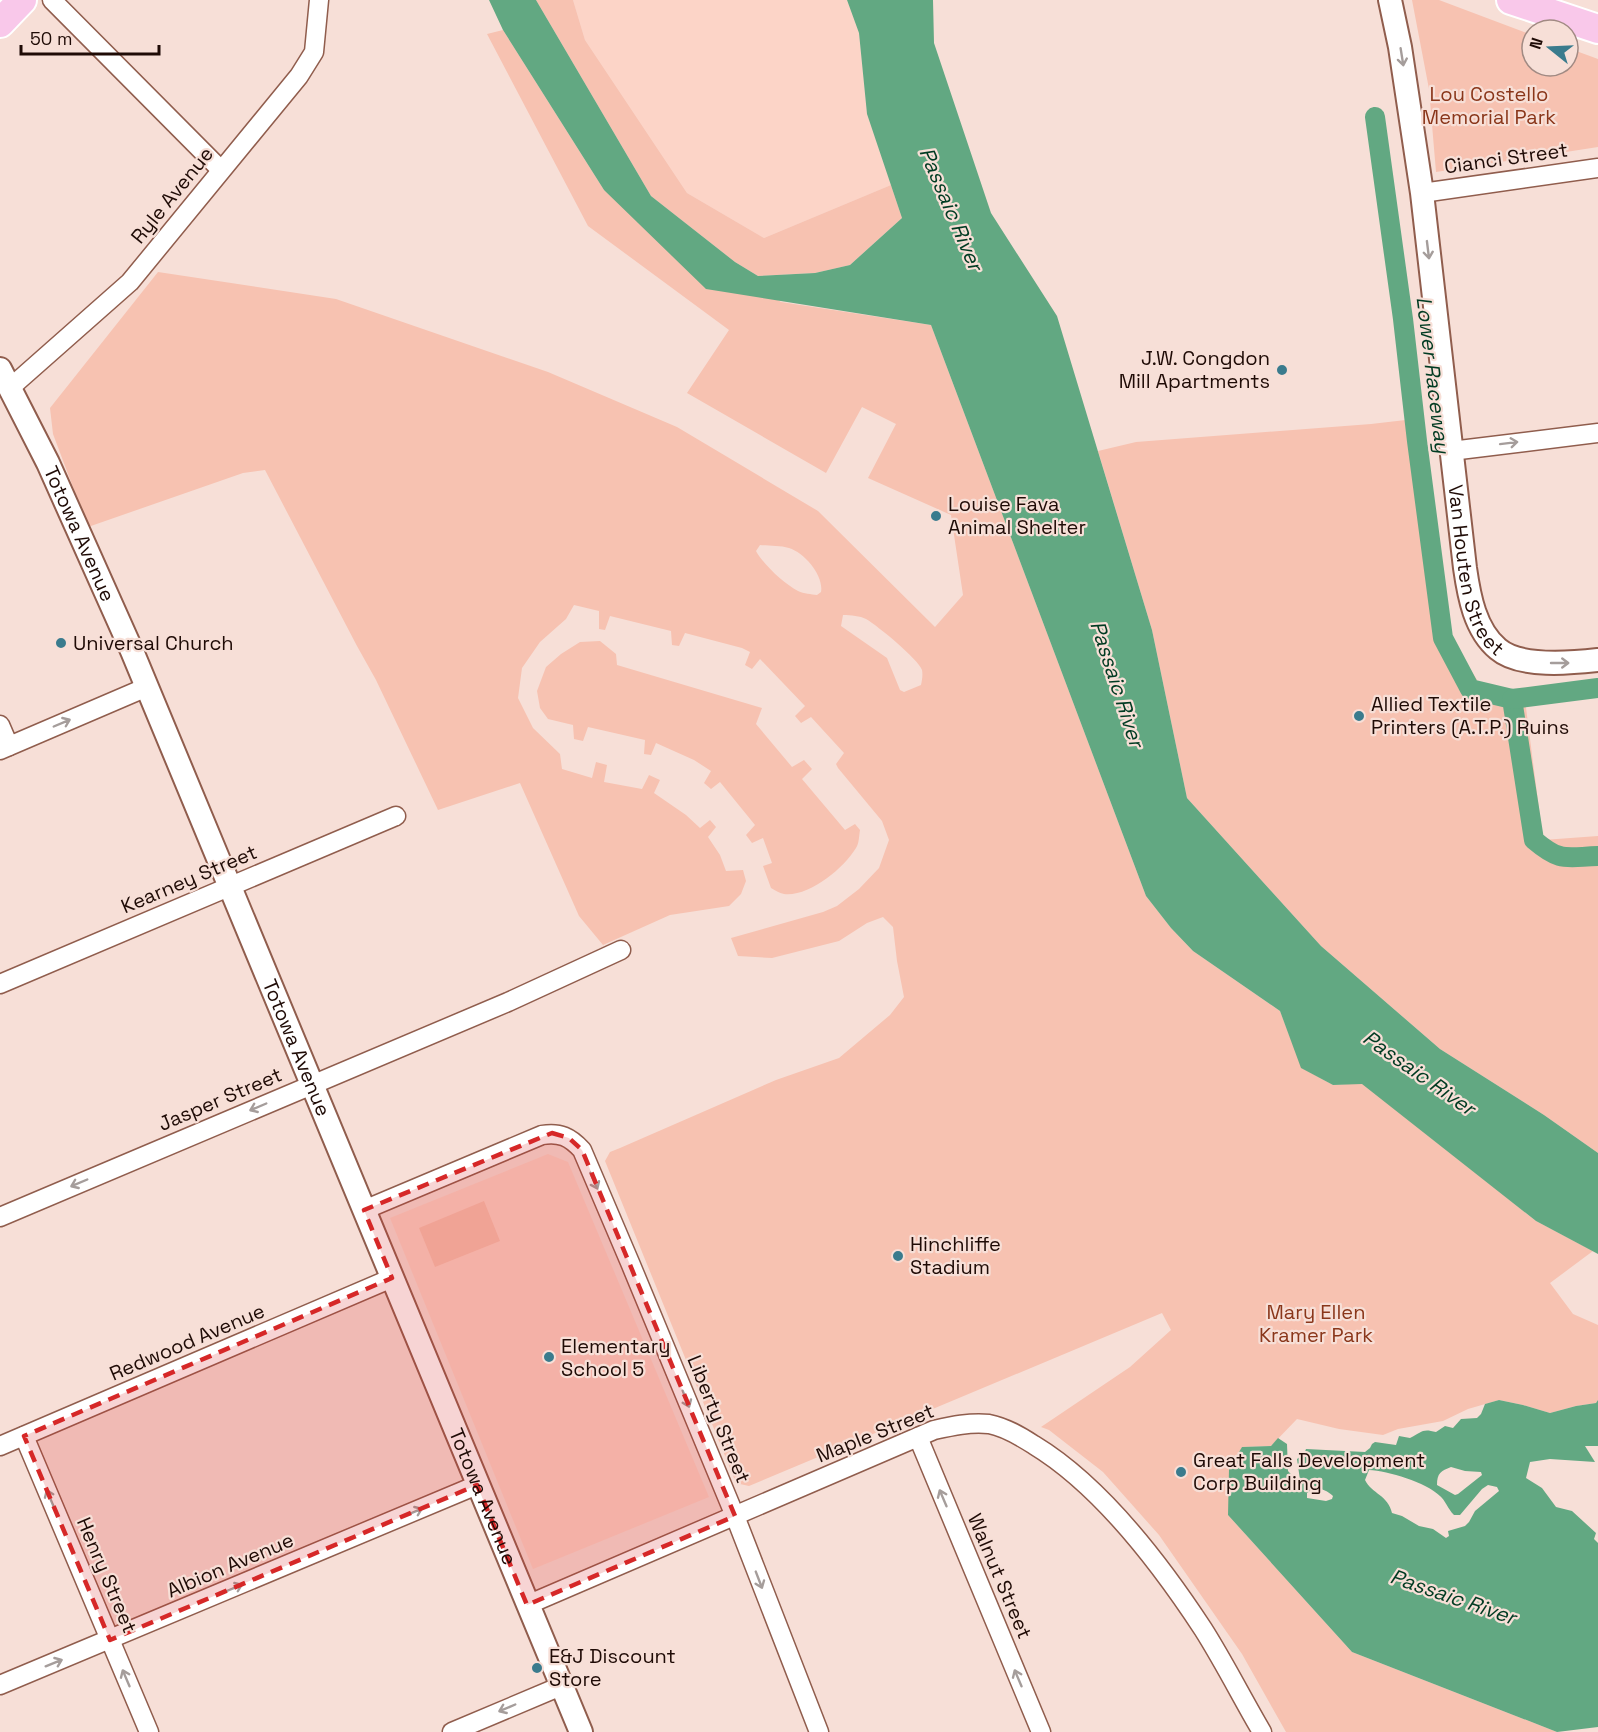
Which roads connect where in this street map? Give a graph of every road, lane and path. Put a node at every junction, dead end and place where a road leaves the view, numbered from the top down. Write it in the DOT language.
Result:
graph roads {
  1 [pos="22,0"];
  2 [pos="52,0"];
  3 [pos="319,0"];
  4 [pos="1390,0"];
  5 [pos="1511,0"];
  6 [pos="0,23"];
  7 [pos="1598,29"];
  8 [pos="1598,168"];
  9 [pos="221,170"];
  10 [pos="1422,194"];
  11 [pos="5,378"];
  12 [pos="1598,433"];
  13 [pos="1451,450"];
  14 [pos="1598,660"];
  15 [pos="147,687"];
  16 [pos="0,724"];
  17 [pos="4,748"];
  18 [pos="396,816"];
  19 [pos="230,886"];
  20 [pos="621,950"];
  21 [pos="0,984"];
  22 [pos="312,1085"];
  23 [pos="364,1210"];
  24 [pos="0,1216"];
  25 [pos="393,1278"];
  26 [pos="24,1436"];
  27 [pos="918,1437"];
  28 [pos="0,1446"];
  29 [pos="477,1485"];
  30 [pos="735,1516"];
  31 [pos="527,1605"];
  32 [pos="110,1640"];
  33 [pos="0,1685"];
  34 [pos="561,1686"];
  35 [pos="149,1732"];
  36 [pos="452,1732"];
  37 [pos="581,1732"];
  38 [pos="819,1732"];
  39 [pos="1041,1732"];
  40 [pos="1262,1732"];
  1 -- 6 [label="main road"];
  2 -- 9 [label="street"];
  3 -- 9 [label="street, Ryle Avenue"];
  4 -- 10 [label="street, Van Houten Street, one-way"];
  5 -- 7 [label="main road"];
  8 -- 10 [label="street, Cianci Street"];
  9 -- 11 [label="street, Ryle Avenue"];
  10 -- 13 [label="street, Van Houten Street, one-way"];
  11 -- 15 [label="street, Totowa Avenue"];
  13 -- 12 [label="street, one-way"];
  13 -- 14 [label="street, Van Houten Street, one-way"];
  17 -- 15 [label="street, one-way"];
  15 -- 19 [label="street, Totowa Avenue"];
  16 -- 17 [label="street"];
  18 -- 19 [label="street, Kearney Street"];
  19 -- 21 [label="street, Kearney Street"];
  19 -- 22 [label="street, Totowa Avenue"];
  20 -- 22 [label="street, Jasper Street"];
  22 -- 23 [label="street, Totowa Avenue"];
  22 -- 24 [label="street, Jasper Street, one-way"];
  23 -- 25 [label="street, Totowa Avenue"];
  23 -- 30 [label="street, Liberty Street, one-way"];
  25 -- 26 [label="street, Redwood Avenue"];
  25 -- 29 [label="street, Totowa Avenue"];
  26 -- 28 [label="street, Redwood Avenue"];
  32 -- 26 [label="street, Henry Street, one-way"];
  27 -- 30 [label="street, Maple Street"];
  39 -- 27 [label="street, Walnut Street, one-way"];
  27 -- 40 [label="street, Maple Street"];
  29 -- 31 [label="street, Totowa Avenue"];
  32 -- 29 [label="street, Albion Avenue, one-way"];
  30 -- 31 [label="street, Maple Street"];
  30 -- 38 [label="street, Liberty Street, one-way"];
  31 -- 34 [label="street, Totowa Avenue"];
  33 -- 32 [label="street, Albion Avenue, one-way"];
  35 -- 32 [label="street, Henry Street, one-way"];
  34 -- 36 [label="street, one-way"];
  34 -- 37 [label="street, Totowa Avenue"];
}
